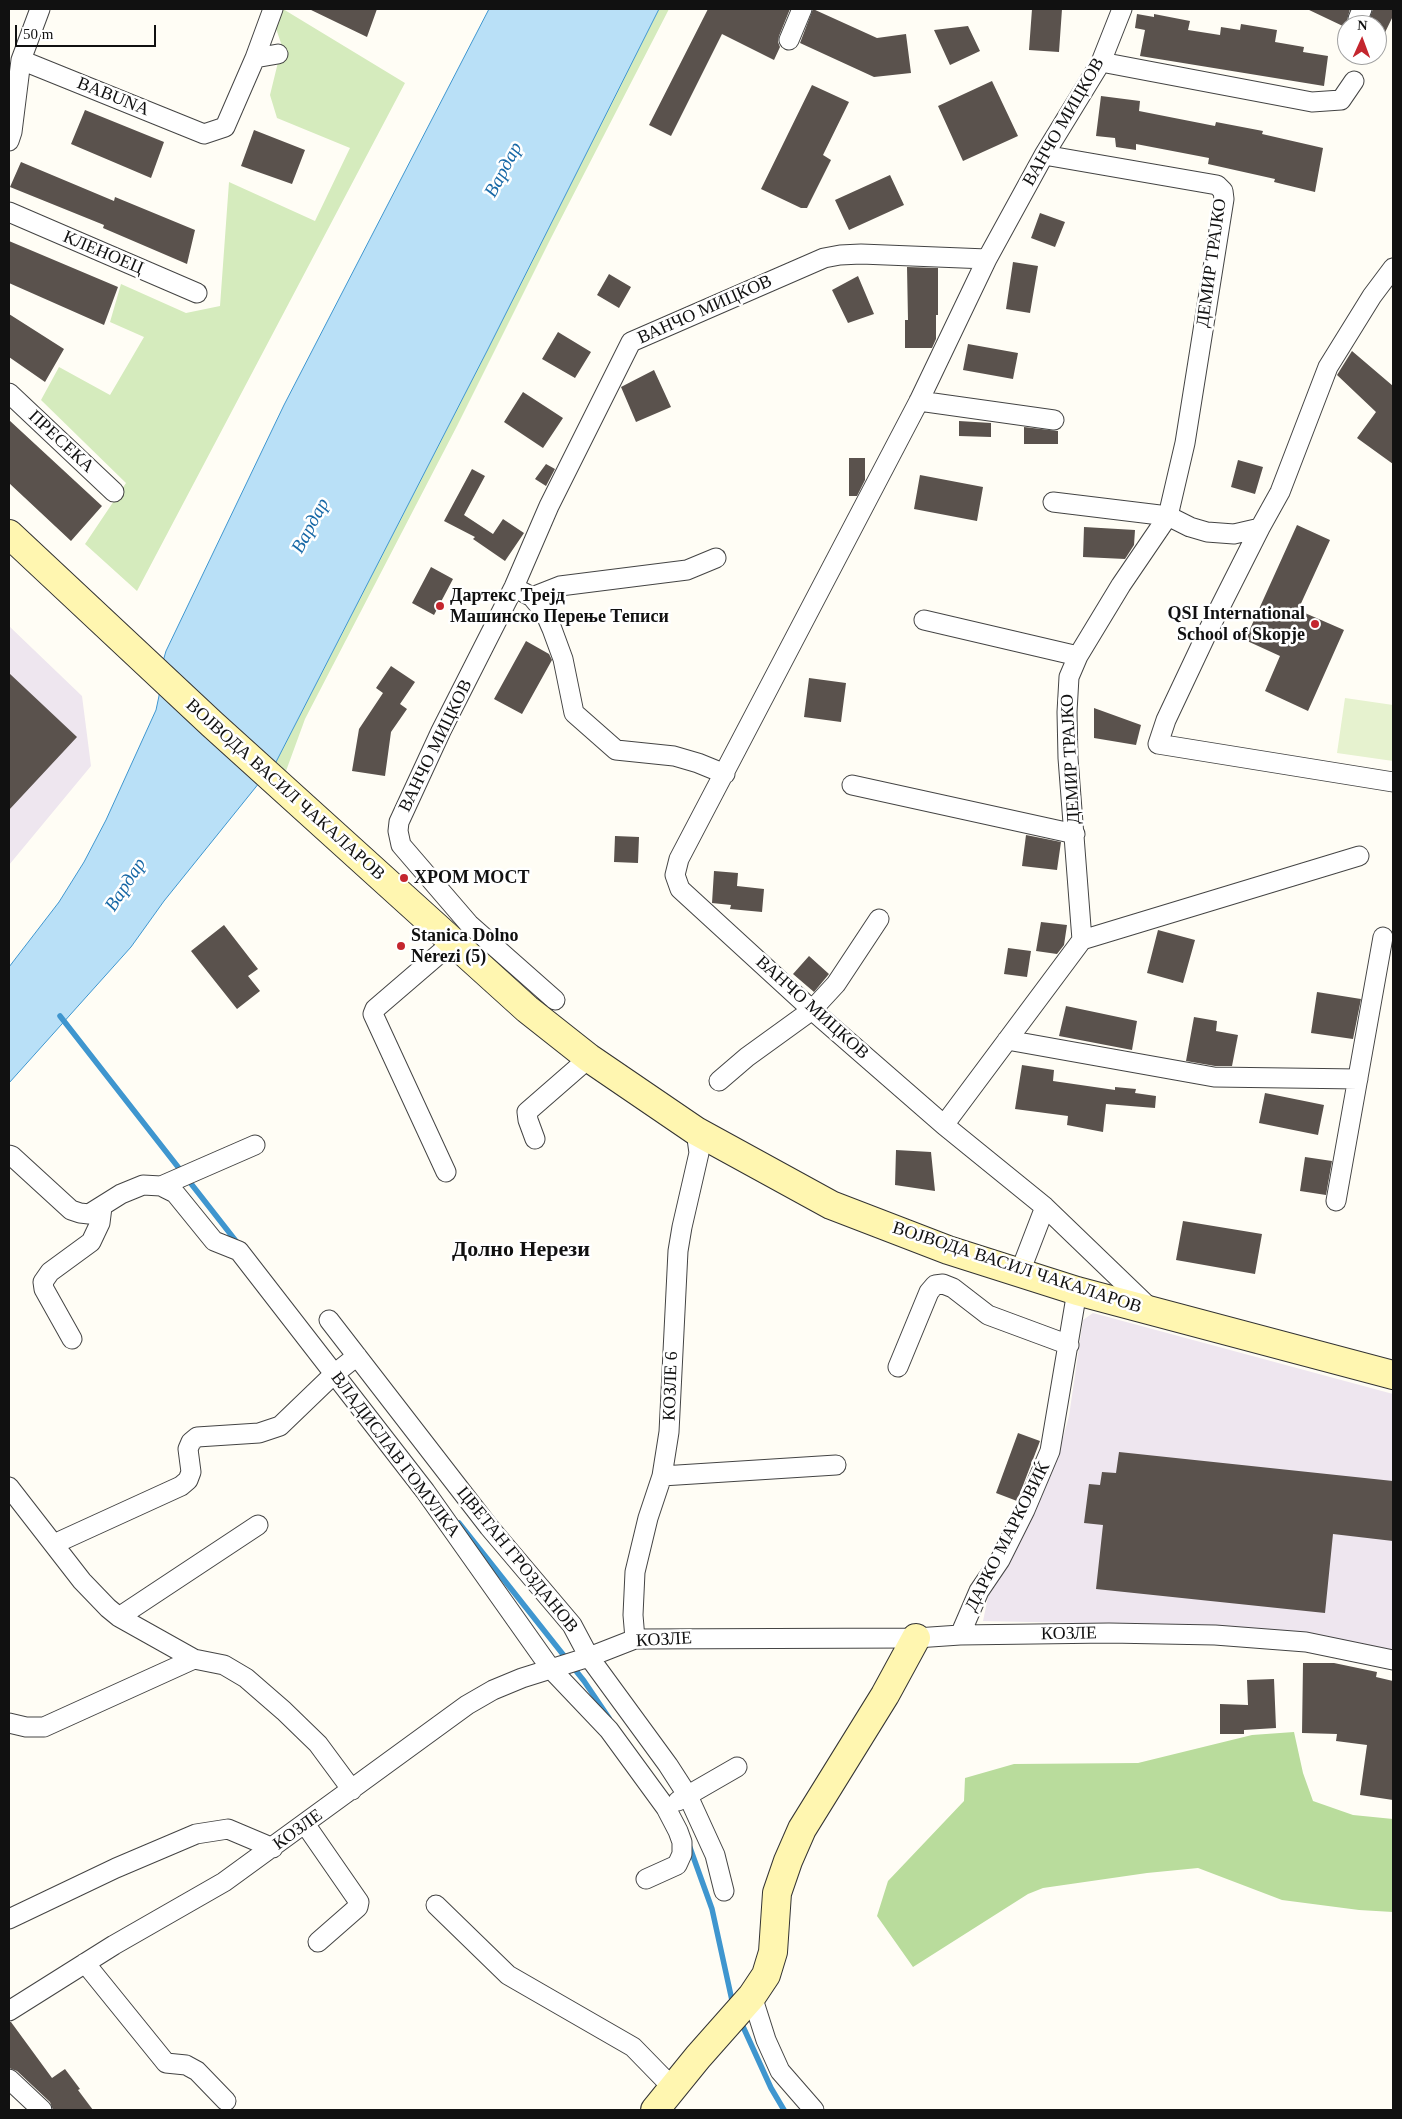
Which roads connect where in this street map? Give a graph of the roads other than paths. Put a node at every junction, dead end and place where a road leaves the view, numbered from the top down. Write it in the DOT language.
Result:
graph roads {
  1 [pos="40,9"];
  2 [pos="273,9"];
  3 [pos="802,9"];
  4 [pos="1122,9"];
  5 [pos="789,40"];
  6 [pos="278,54"];
  7 [pos="255,58"];
  8 [pos="21,60"];
  9 [pos="1101,62"];
  10 [pos="1354,81"];
  11 [pos="10,135"];
  12 [pos="1044,155"];
  13 [pos="9,212"];
  14 [pos="987,259"];
  15 [pos="1393,268"];
  16 [pos="198,293"];
  17 [pos="9,393"];
  18 [pos="919,401"];
  19 [pos="1054,420"];
  20 [pos="114,492"];
  21 [pos="1053,502"];
  22 [pos="1168,516"];
  23 [pos="1260,528"];
  24 [pos="9,534"];
  25 [pos="716,558"];
  26 [pos="514,587"];
  27 [pos="532,597"];
  28 [pos="924,620"];
  29 [pos="1078,656"];
  30 [pos="725,774"];
  31 [pos="1393,782"];
  32 [pos="852,784"];
  33 [pos="1075,834"];
  34 [pos="1359,856"];
  35 [pos="879,919"];
  36 [pos="1383,937"];
  37 [pos="1082,940"];
  38 [pos="453,942"];
  39 [pos="555,1000"];
  40 [pos="812,1010"];
  41 [pos="1007,1040"];
  42 [pos="589,1058"];
  43 [pos="1358,1079"];
  44 [pos="718,1081"];
  45 [pos="944,1125"];
  46 [pos="696,1131"];
  47 [pos="535,1139"];
  48 [pos="255,1145"];
  49 [pos="9,1155"];
  50 [pos="446,1172"];
  51 [pos="161,1186"];
  52 [pos="1336,1201"];
  53 [pos="102,1207"];
  54 [pos="1045,1207"];
  55 [pos="1020,1272"];
  56 [pos="1077,1291"];
  57 [pos="1154,1311"];
  58 [pos="329,1320"];
  59 [pos="72,1339"];
  60 [pos="1069,1345"];
  61 [pos="357,1356"];
  62 [pos="898,1368"];
  63 [pos="334,1375"];
  64 [pos="1393,1375"];
  65 [pos="836,1465"];
  66 [pos="662,1476"];
  67 [pos="9,1487"];
  68 [pos="258,1525"];
  69 [pos="489,1527"];
  70 [pos="54,1544"];
  71 [pos="464,1547"];
  72 [pos="120,1617"];
  73 [pos="960,1635"];
  74 [pos="916,1638"];
  75 [pos="635,1639"];
  76 [pos="589,1657"];
  77 [pos="194,1659"];
  78 [pos="1393,1660"];
  79 [pos="551,1669"];
  80 [pos="9,1723"];
  81 [pos="737,1767"];
  82 [pos="352,1790"];
  83 [pos="688,1796"];
  84 [pos="666,1808"];
  85 [pos="305,1824"];
  86 [pos="272,1848"];
  87 [pos="646,1879"];
  88 [pos="724,1891"];
  89 [pos="436,1905"];
  90 [pos="9,1919"];
  91 [pos="318,1942"];
  92 [pos="85,1963"];
  93 [pos="752,1996"];
  94 [pos="9,2011"];
  95 [pos="9,2079"];
  96 [pos="673,2088"];
  97 [pos="226,2101"];
  98 [pos="42,2110"];
  99 [pos="655,2110"];
  100 [pos="814,2110"];
  1 -- 8 [label="street"];
  2 -- 7 [label="street"];
  3 -- 5 [label="street"];
  4 -- 9 [label="street, ВАНЧО МИЦКОВ"];
  6 -- 7 [label="street"];
  7 -- 8 [label="street, BABUNA"];
  8 -- 11 [label="street"];
  9 -- 10 [label="street"];
  9 -- 12 [label="street, ВАНЧО МИЦКОВ"];
  12 -- 14 [label="street, ВАНЧО МИЦКОВ"];
  12 -- 22 [label="street, ДЕМИР ТРАЈКО"];
  13 -- 16 [label="street, КЛЕНОЕЦ"];
  14 -- 18 [label="street, ВАНЧО МИЦКОВ"];
  14 -- 26 [label="street, ВАНЧО МИЦКОВ"];
  15 -- 23 [label="street"];
  17 -- 20 [label="street, ПРЕСЕКА"];
  18 -- 19 [label="street"];
  18 -- 30 [label="street, ВАНЧО МИЦКОВ"];
  21 -- 22 [label="street"];
  22 -- 23 [label="street"];
  22 -- 29 [label="street, ДЕМИР ТРАЈКО"];
  23 -- 31 [label="street"];
  24 -- 38 [label="street, ВОЈВОДА ВАСИЛ ЧАКАЛАРОВ"];
  25 -- 27 [label="street"];
  26 -- 27 [label="street"];
  26 -- 39 [label="street, ВАНЧО МИЦКОВ"];
  27 -- 30 [label="street"];
  28 -- 29 [label="street"];
  29 -- 33 [label="street, ДЕМИР ТРАЈКО"];
  30 -- 40 [label="street, ВАНЧО МИЦКОВ"];
  32 -- 33 [label="street"];
  33 -- 37 [label="street, ДЕМИР ТРАЈКО"];
  34 -- 37 [label="street"];
  35 -- 40 [label="street"];
  36 -- 43 [label="street"];
  37 -- 41 [label="street"];
  38 -- 42 [label="street, ВОЈВОДА ВАСИЛ ЧАКАЛАРОВ"];
  38 -- 50 [label="street"];
  40 -- 44 [label="street"];
  40 -- 45 [label="street, ВАНЧО МИЦКОВ"];
  41 -- 43 [label="street"];
  41 -- 45 [label="street"];
  42 -- 46 [label="street, ВОЈВОДА ВАСИЛ ЧАКАЛАРОВ"];
  42 -- 47 [label="street"];
  43 -- 52 [label="street"];
  45 -- 54 [label="street, ВАНЧО МИЦКОВ"];
  46 -- 55 [label="street, ВОЈВОДА ВАСИЛ ЧАКАЛАРОВ"];
  46 -- 66 [label="street, КОЗЛЕ 6"];
  48 -- 51 [label="street"];
  49 -- 53 [label="street"];
  51 -- 53 [label="street"];
  51 -- 63 [label="street, ВЛАДИСЛАВ ГОМУЛКА"];
  53 -- 59 [label="street"];
  54 -- 55 [label="street"];
  54 -- 57 [label="street, ВАНЧО МИЦКОВ"];
  55 -- 56 [label="street, ВОЈВОДА ВАСИЛ ЧАКАЛАРОВ"];
  56 -- 57 [label="street, ВОЈВОДА ВАСИЛ ЧАКАЛАРОВ"];
  56 -- 60 [label="street, ДАРКО МАРКОВИЌ"];
  57 -- 64 [label="street, ВОЈВОДА ВАСИЛ ЧАКАЛАРОВ"];
  58 -- 61 [label="street, ЦВЕТАН ГРОЗДАНОВ"];
  60 -- 62 [label="street"];
  60 -- 73 [label="street, ДАРКО МАРКОВИЌ"];
  61 -- 63 [label="street"];
  61 -- 69 [label="street, ЦВЕТАН ГРОЗДАНОВ"];
  63 -- 70 [label="street"];
  63 -- 71 [label="street, ВЛАДИСЛАВ ГОМУЛКА"];
  65 -- 66 [label="street"];
  66 -- 75 [label="street, КОЗЛЕ 6"];
  67 -- 70 [label="street"];
  68 -- 72 [label="street"];
  69 -- 71 [label="street"];
  69 -- 76 [label="street, ЦВЕТАН ГРОЗДАНОВ"];
  70 -- 72 [label="street"];
  71 -- 79 [label="street, ВЛАДИСЛАВ ГОМУЛКА"];
  72 -- 77 [label="street"];
  73 -- 74 [label="street, КОЗЛЕ"];
  73 -- 78 [label="street, КОЗЛЕ"];
  74 -- 75 [label="street, КОЗЛЕ"];
  74 -- 93 [label="street"];
  75 -- 76 [label="street, КОЗЛЕ"];
  76 -- 79 [label="street, КОЗЛЕ"];
  76 -- 83 [label="street, ЦВЕТАН ГРОЗДАНОВ"];
  77 -- 80 [label="street"];
  77 -- 82 [label="street"];
  79 -- 82 [label="street, КОЗЛЕ"];
  79 -- 84 [label="street, ВЛАДИСЛАВ ГОМУЛКА"];
  81 -- 83 [label="street"];
  82 -- 85 [label="street, КОЗЛЕ"];
  83 -- 84 [label="street"];
  83 -- 88 [label="street, ЦВЕТАН ГРОЗДАНОВ"];
  84 -- 87 [label="street, ВЛАДИСЛАВ ГОМУЛКА"];
  85 -- 86 [label="street, КОЗЛЕ"];
  85 -- 91 [label="street"];
  86 -- 90 [label="street"];
  86 -- 92 [label="street, КОЗЛЕ"];
  89 -- 96 [label="street"];
  92 -- 94 [label="street, КОЗЛЕ"];
  92 -- 97 [label="street"];
  93 -- 96 [label="street"];
  93 -- 100 [label="street"];
  95 -- 98 [label="street"];
  96 -- 99 [label="street"];
}
